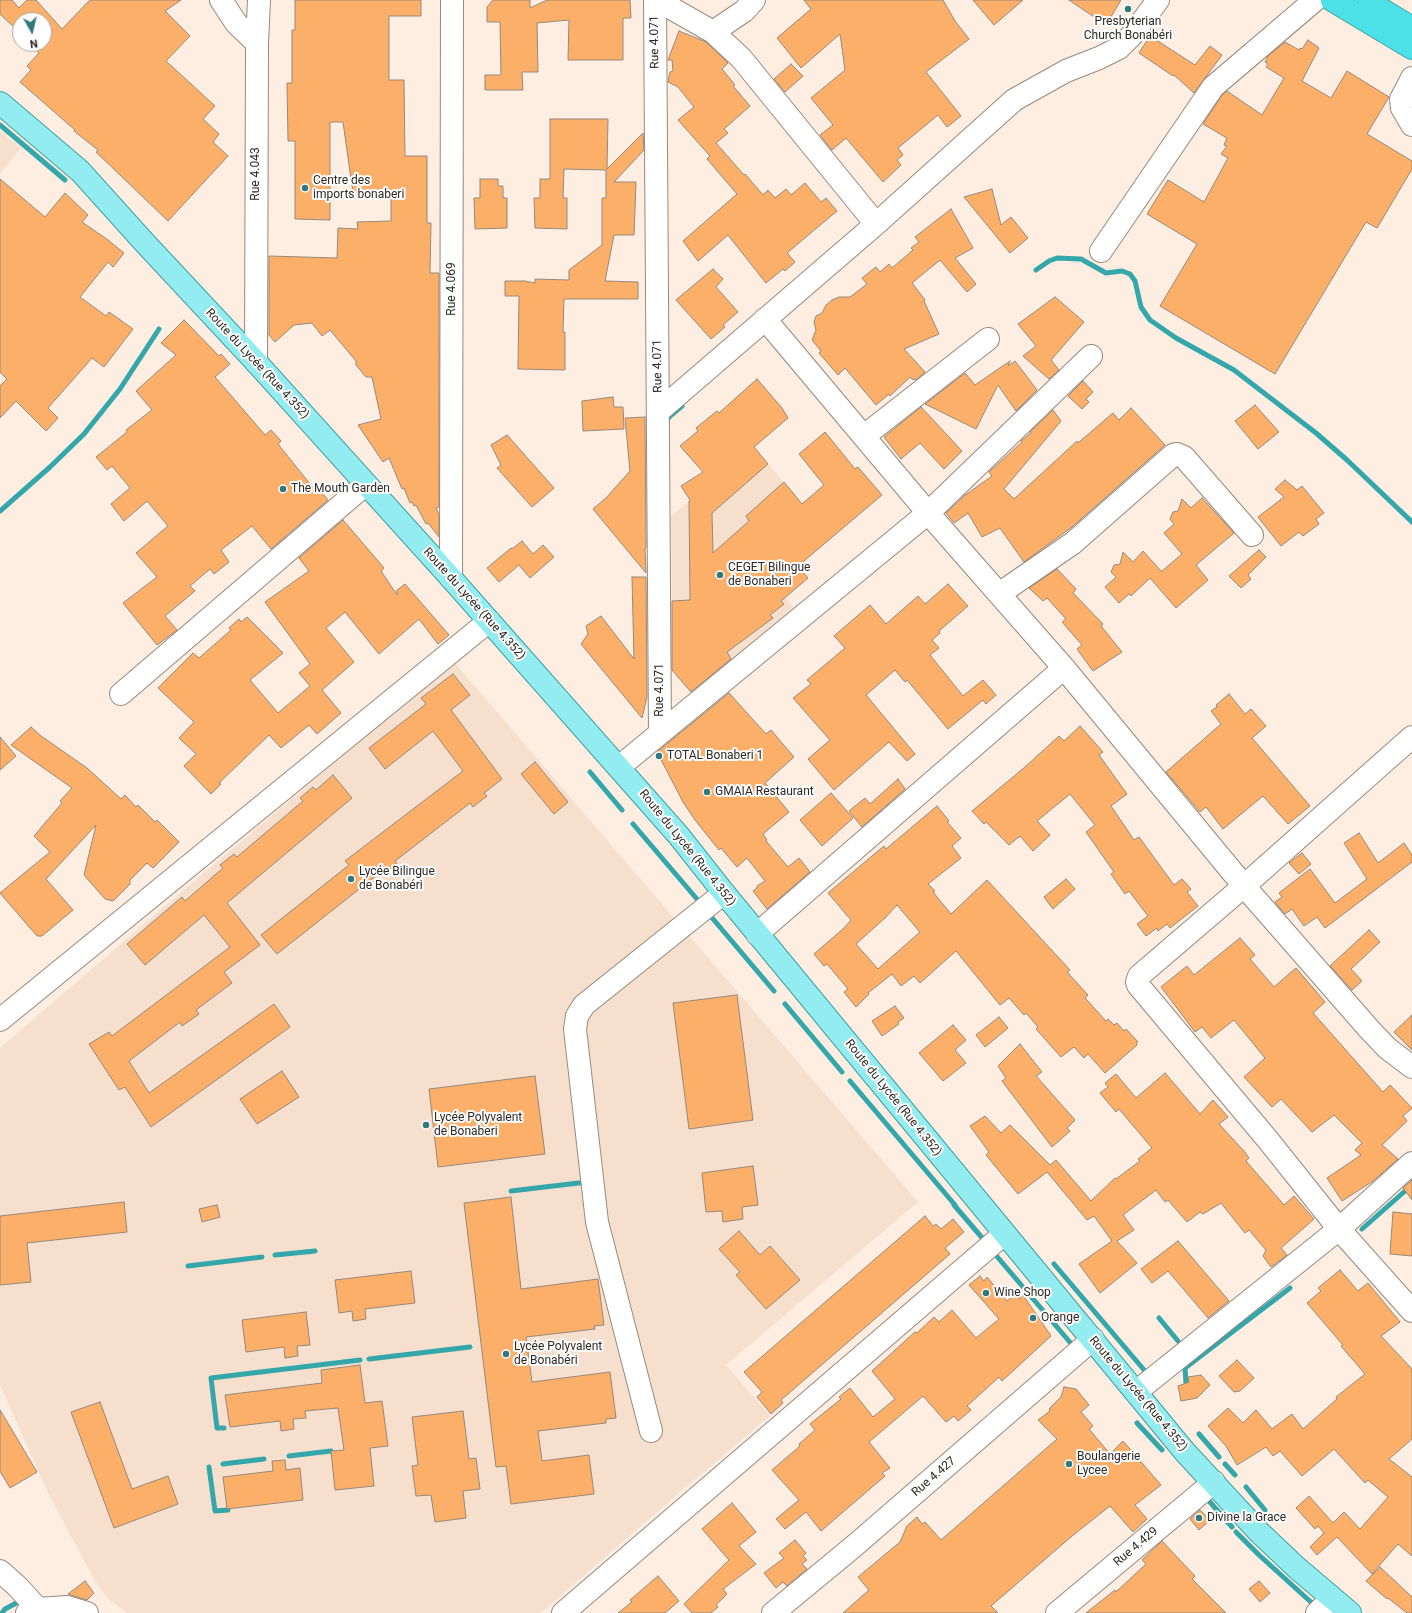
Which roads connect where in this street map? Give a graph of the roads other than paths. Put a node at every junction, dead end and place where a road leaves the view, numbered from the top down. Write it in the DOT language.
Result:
graph roads {
  1 [pos="220,0"];
  2 [pos="259,0"];
  3 [pos="452,0"];
  4 [pos="656,0"];
  5 [pos="754,0"];
  6 [pos="1158,0"];
  7 [pos="1315,0"];
  8 [pos="1332,0"];
  9 [pos="1366,0"];
  10 [pos="1412,28"];
  11 [pos="713,32"];
  12 [pos="257,43"];
  13 [pos="1412,48"];
  14 [pos="1412,78"];
  15 [pos="0,104"];
  16 [pos="1412,125"];
  17 [pos="876,224"];
  18 [pos="1101,251"];
  19 [pos="765,319"];
  20 [pos="988,339"];
  21 [pos="1092,356"];
  22 [pos="256,362"];
  23 [pos="659,411"];
  24 [pos="864,436"];
  25 [pos="366,484"];
  26 [pos="928,513"];
  27 [pos="1252,535"];
  28 [pos="451,578"];
  29 [pos="999,594"];
  30 [pos="489,621"];
  31 [pos="1064,668"];
  32 [pos="121,694"];
  33 [pos="660,733"];
  34 [pos="1412,737"];
  35 [pos="619,767"];
  36 [pos="1244,886"];
  37 [pos="724,893"];
  38 [pos="758,934"];
  39 [pos="0,1020"];
  40 [pos="1412,1067"];
  41 [pos="1412,1163"];
  42 [pos="1339,1229"];
  43 [pos="1004,1234"];
  44 [pos="1412,1311"];
  45 [pos="1093,1339"];
  46 [pos="1136,1392"];
  47 [pos="651,1431"];
  48 [pos="1214,1482"];
  49 [pos="0,1571"];
  50 [pos="1332,1598"];
  51 [pos="32,1611"];
  52 [pos="87,1613"];
  53 [pos="564,1613"];
  54 [pos="773,1613"];
  55 [pos="1057,1613"];
  56 [pos="1317,1613"];
  57 [pos="1350,1613"];
  1 -- 12 [label="street"];
  2 -- 12 [label="street, Rue 4.043"];
  3 -- 28 [label="street, Rue 4.069"];
  4 -- 11 [label="street"];
  4 -- 23 [label="street, Rue 4.071"];
  5 -- 11 [label="street"];
  6 -- 17 [label="street"];
  7 -- 18 [label="street"];
  8 -- 13 [label="highway"];
  9 -- 10 [label="highway"];
  11 -- 17 [label="street"];
  12 -- 22 [label="street, Rue 4.043"];
  14 -- 16 [label="street"];
  15 -- 22 [label="main road, Route du Lycée (Rue 4.352)"];
  17 -- 19 [label="street"];
  19 -- 23 [label="street"];
  19 -- 24 [label="street"];
  20 -- 24 [label="street"];
  21 -- 26 [label="street"];
  22 -- 25 [label="main road, Route du Lycée (Rue 4.352)"];
  23 -- 33 [label="street, Rue 4.071"];
  24 -- 26 [label="street"];
  25 -- 28 [label="main road, Route du Lycée (Rue 4.352)"];
  25 -- 32 [label="street"];
  26 -- 29 [label="street"];
  26 -- 33 [label="street"];
  27 -- 29 [label="street"];
  28 -- 30 [label="main road, Route du Lycée (Rue 4.352)"];
  29 -- 31 [label="street"];
  30 -- 35 [label="main road, Route du Lycée (Rue 4.352)"];
  30 -- 39 [label="street"];
  31 -- 36 [label="street"];
  31 -- 38 [label="street"];
  33 -- 35 [label="street"];
  34 -- 36 [label="street"];
  35 -- 37 [label="main road, Route du Lycée (Rue 4.352)"];
  36 -- 40 [label="street"];
  36 -- 42 [label="street"];
  37 -- 38 [label="main road, Route du Lycée (Rue 4.352)"];
  37 -- 47 [label="street"];
  38 -- 43 [label="main road, Route du Lycée (Rue 4.352)"];
  41 -- 42 [label="street"];
  42 -- 44 [label="street"];
  42 -- 46 [label="street"];
  43 -- 45 [label="main road, Route du Lycée (Rue 4.352)"];
  43 -- 53 [label="street"];
  45 -- 46 [label="main road, Route du Lycée (Rue 4.352)"];
  45 -- 54 [label="street, Rue 4.427"];
  46 -- 48 [label="main road, Route du Lycée (Rue 4.352)"];
  48 -- 50 [label="main road, Route du Lycée (Rue 4.352)"];
  48 -- 55 [label="street, Rue 4.429"];
  49 -- 51 [label="street"];
  50 -- 56 [label="street"];
  50 -- 57 [label="main road, Route du Lycée (Rue 4.352)"];
  51 -- 52 [label="street"];
}
